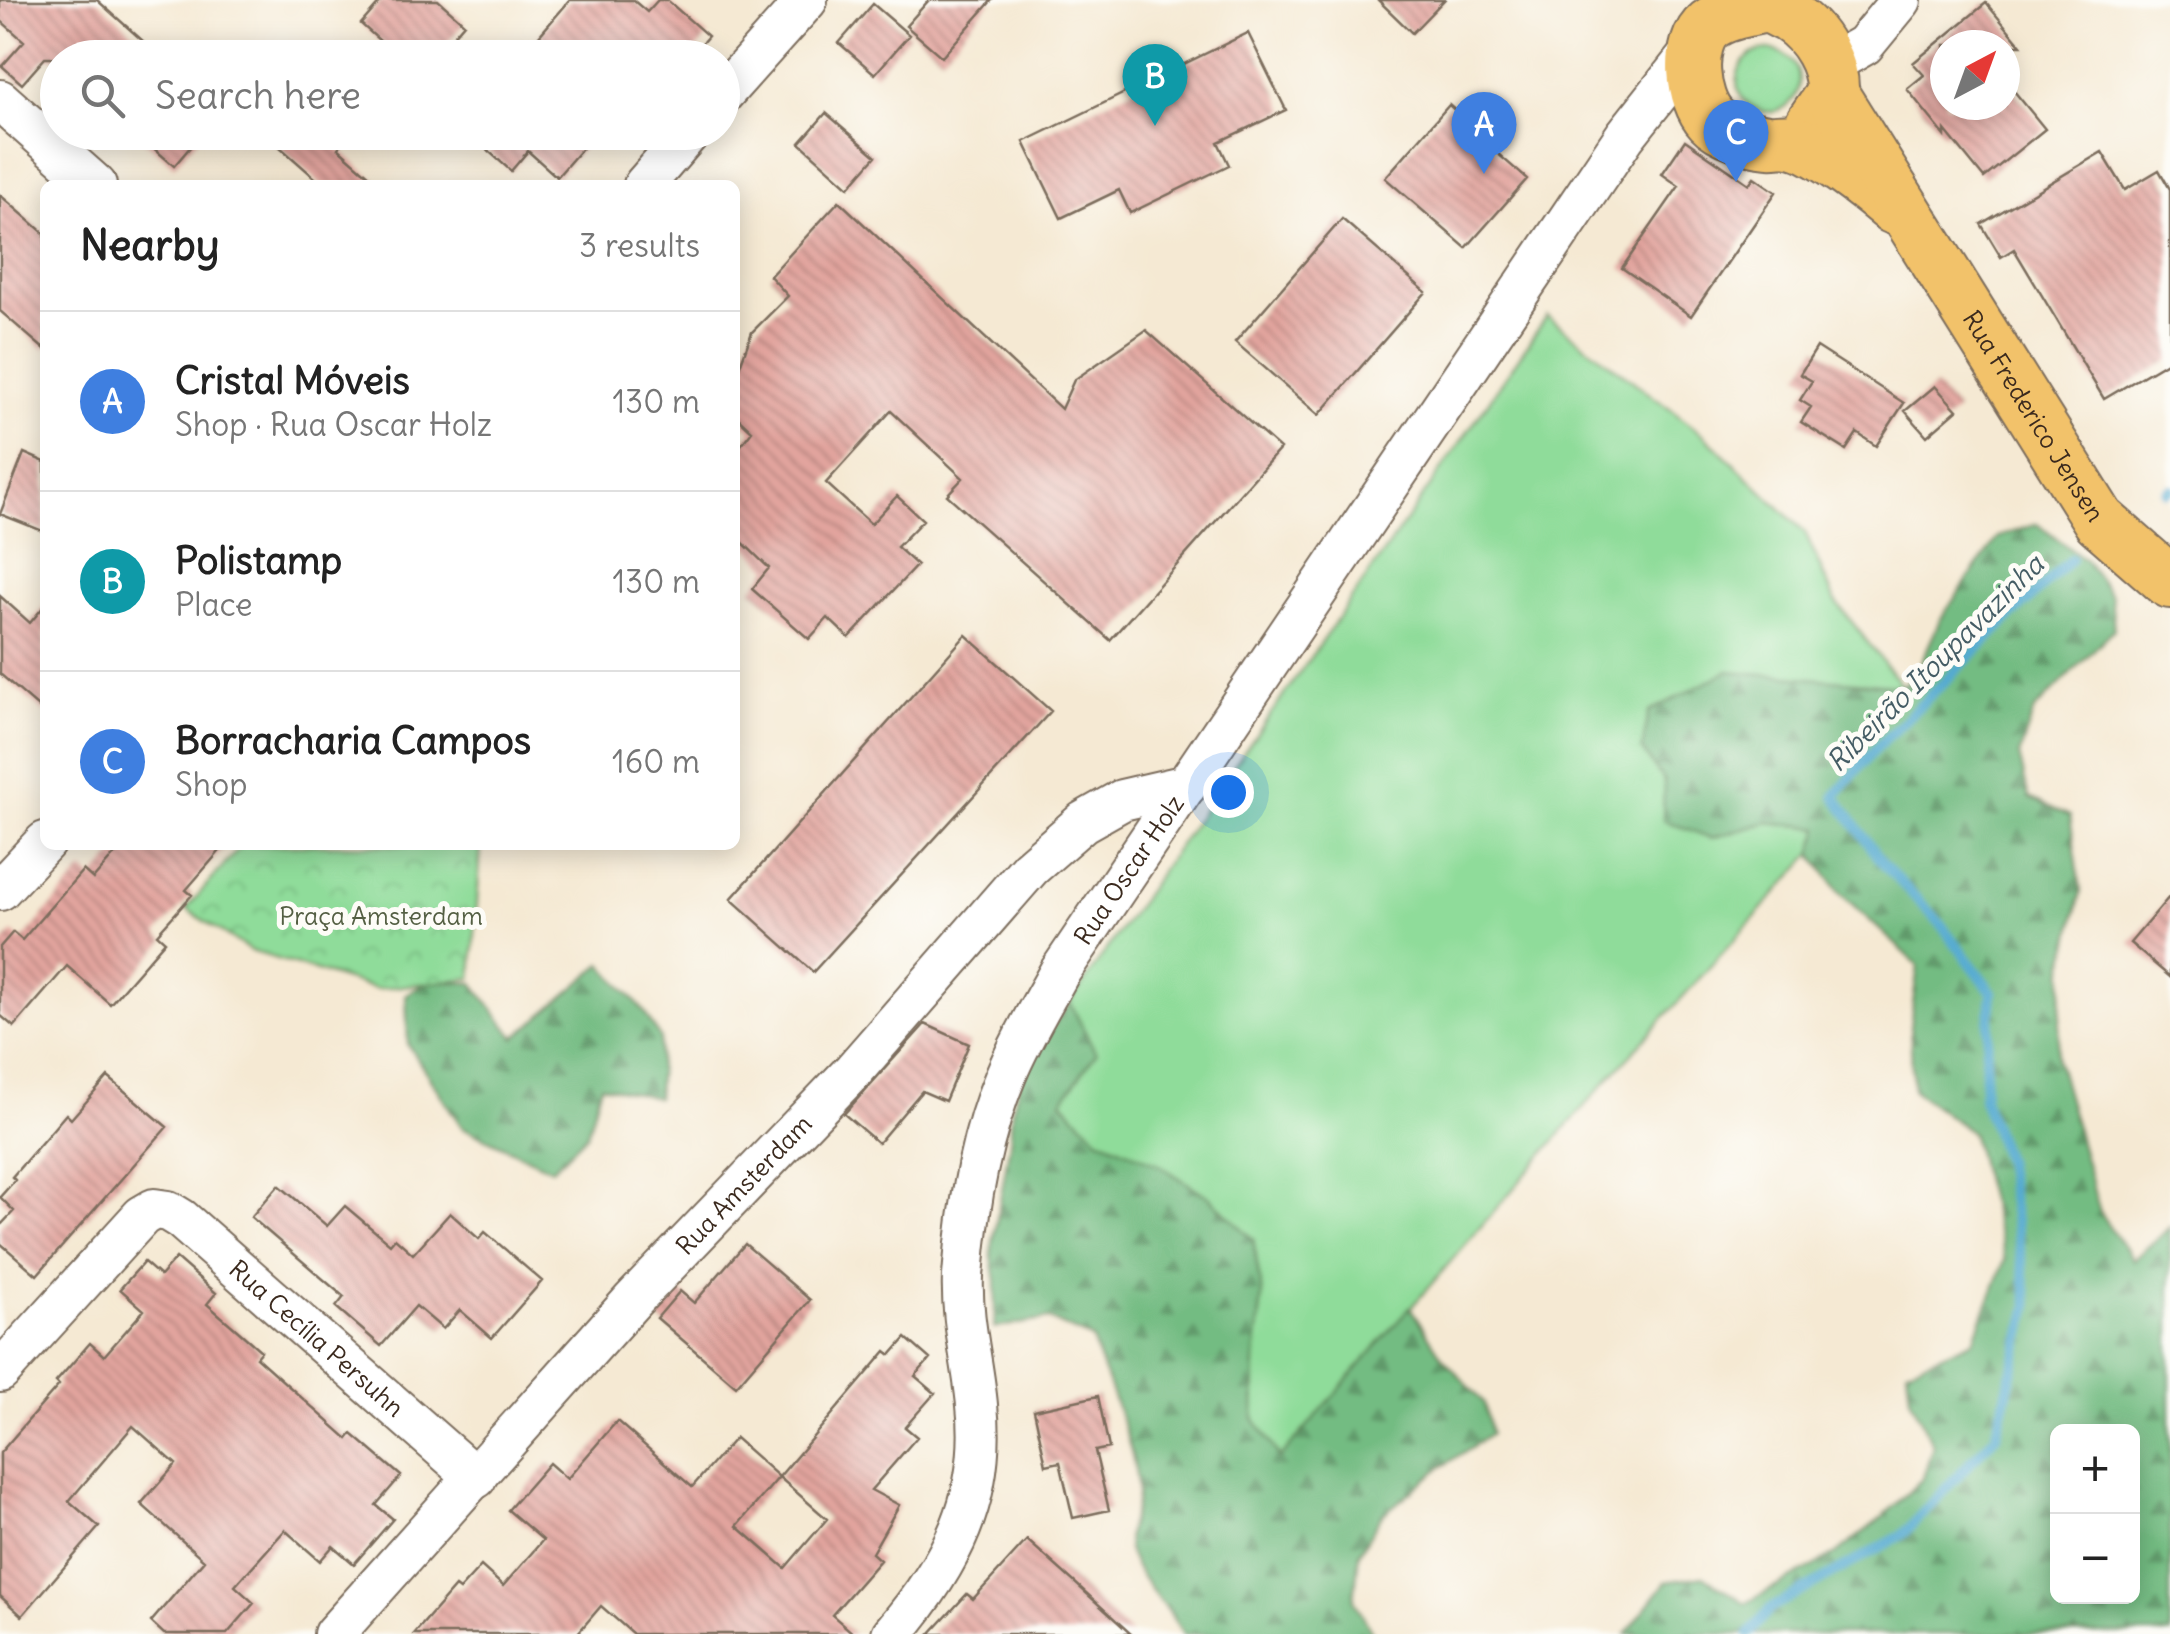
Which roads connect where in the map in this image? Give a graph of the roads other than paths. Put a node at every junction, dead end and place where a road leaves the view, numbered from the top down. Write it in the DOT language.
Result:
graph roads {
  1 [pos="806,0"];
  2 [pos="1902,0"];
  3 [pos="1765,3"];
  4 [pos="1704,24"];
  5 [pos="740,75"];
  6 [pos="1830,79"];
  7 [pos="0,100"];
  8 [pos="1711,120"];
  9 [pos="40,135"];
  10 [pos="1625,136"];
  11 [pos="1793,140"];
  12 [pos="56,150"];
  13 [pos="674,150"];
  14 [pos="90,180"];
  15 [pos="648,180"];
  16 [pos="1920,234"];
  17 [pos="2170,582"];
  18 [pos="1187,785"];
  19 [pos="40,847"];
  20 [pos="0,890"];
  21 [pos="0,1372"];
  22 [pos="476,1478"];
  23 [pos="334,1634"];
  24 [pos="892,1634"];
  1 -- 5 [label="street"];
  2 -- 6 [label="street"];
  3 -- 4 [label="main road, Rua Frederico Jensen"];
  3 -- 6 [label="main road, Rua Frederico Jensen"];
  4 -- 8 [label="main road"];
  4 -- 10 [label="street, Rua Oscar Holz"];
  6 -- 11 [label="main road"];
  6 -- 16 [label="main road, Rua Frederico Jensen"];
  7 -- 9 [label="street"];
  8 -- 10 [label="street, Rua Oscar Holz"];
  8 -- 11 [label="main road, Rua Frederico Jensen"];
  10 -- 18 [label="street, Rua Oscar Holz"];
  11 -- 16 [label="main road, Rua Frederico Jensen"];
  12 -- 14 [label="street"];
  13 -- 15 [label="street"];
  16 -- 17 [label="main road, Rua Frederico Jensen"];
  18 -- 22 [label="street, Rua Amsterdam"];
  18 -- 24 [label="street, Rua Oscar Holz"];
  19 -- 20 [label="street"];
  21 -- 22 [label="street, Rua Cecília Persuhn"];
  22 -- 23 [label="street, Rua Amsterdam"];
}
